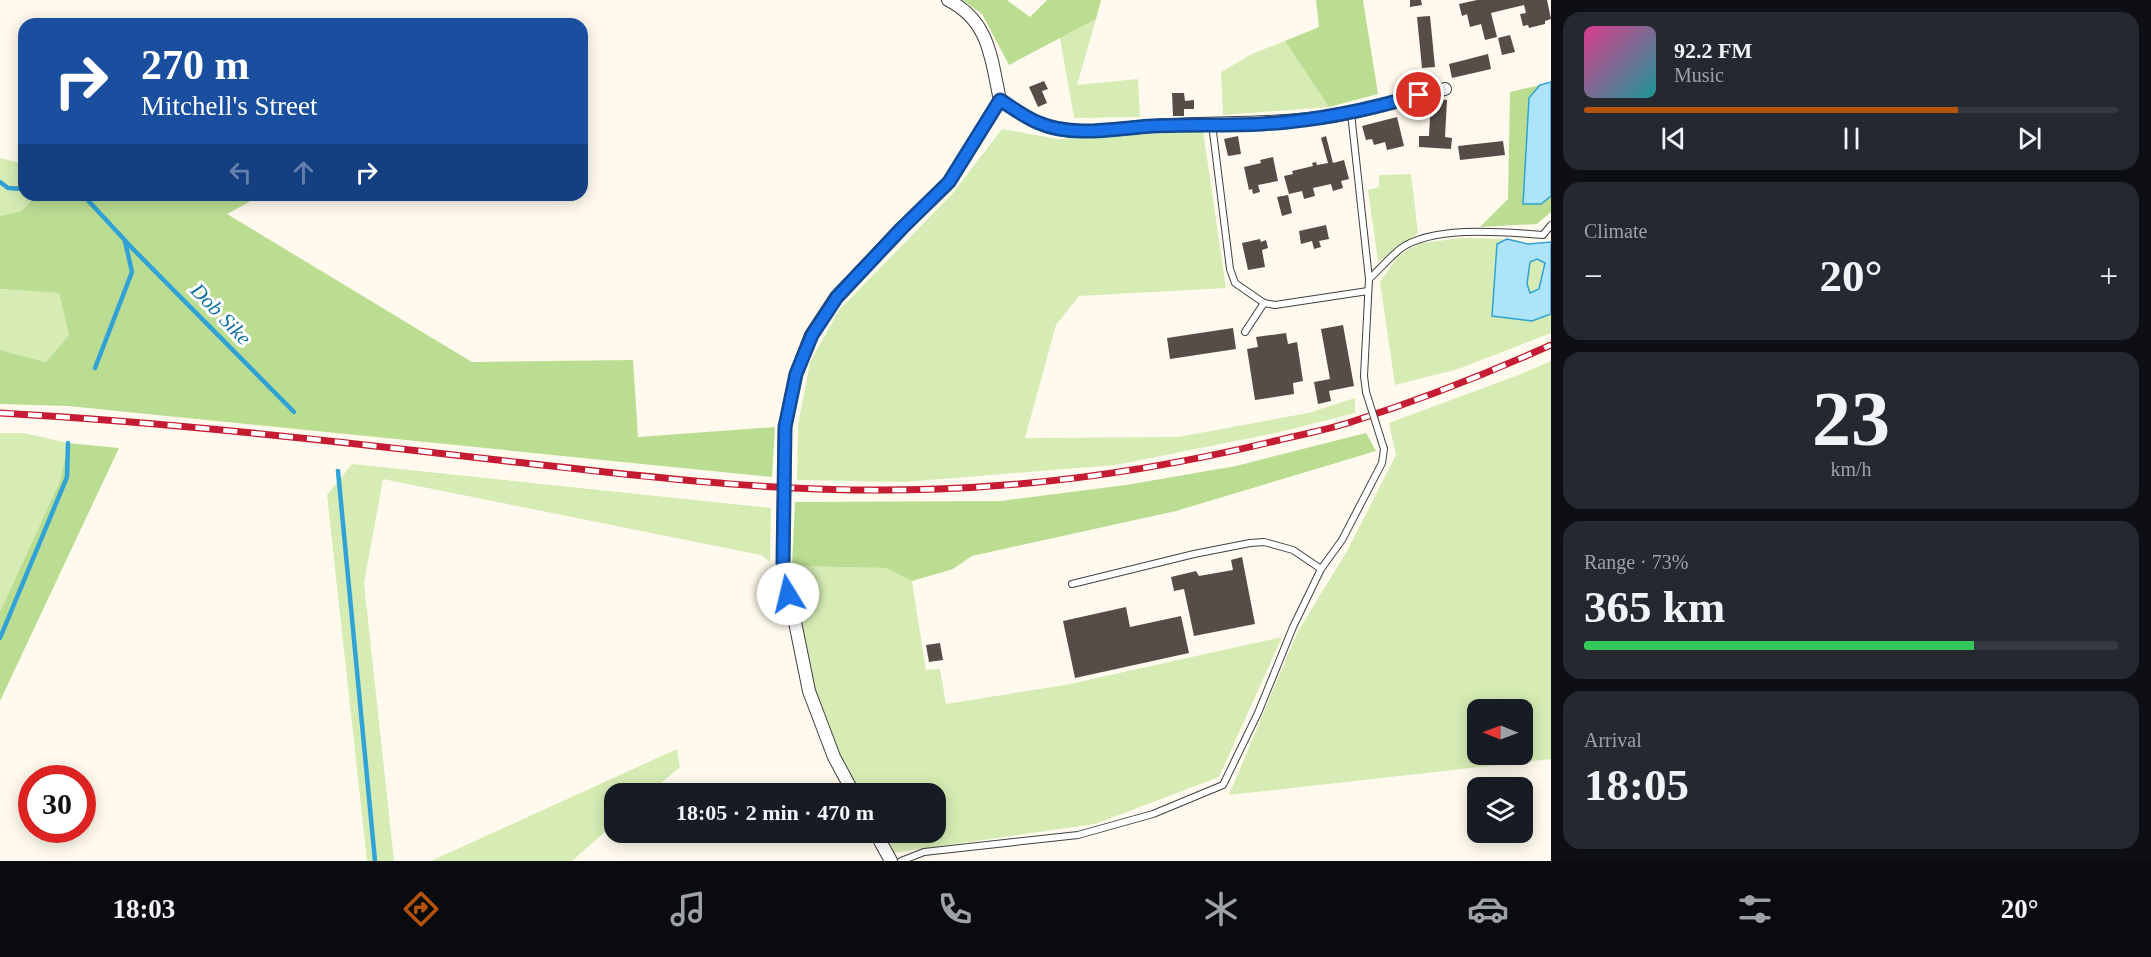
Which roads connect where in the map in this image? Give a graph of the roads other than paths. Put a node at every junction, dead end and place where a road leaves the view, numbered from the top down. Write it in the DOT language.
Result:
graph roads {
  1 [pos="948,0"];
  2 [pos="1445,89"];
  3 [pos="1000,100"];
  4 [pos="1351,113"];
  5 [pos="1212,124"];
  6 [pos="1551,225"];
  7 [pos="1369,279"];
  8 [pos="1368,291"];
  9 [pos="1264,303"];
  10 [pos="1245,332"];
  11 [pos="1322,569"];
  12 [pos="1072,585"];
  13 [pos="848,783"];
  14 [pos="881,843"];
  15 [pos="891,861"];
  16 [pos="901,861"];
  1 -- 3 [label="street"];
  2 -- 4 [label="street"];
  3 -- 5 [label="street"];
  3 -- 13 [label="street, bridge"];
  4 -- 5 [label="street"];
  4 -- 7 [label="lane"];
  5 -- 9 [label="lane"];
  6 -- 7 [label="lane"];
  7 -- 8 [label="lane"];
  8 -- 9 [label="lane"];
  8 -- 11 [label="lane, bridge"];
  9 -- 10 [label="lane"];
  11 -- 12 [label="lane"];
  11 -- 16 [label="lane"];
  14 -- 15 [label="street"];
}
